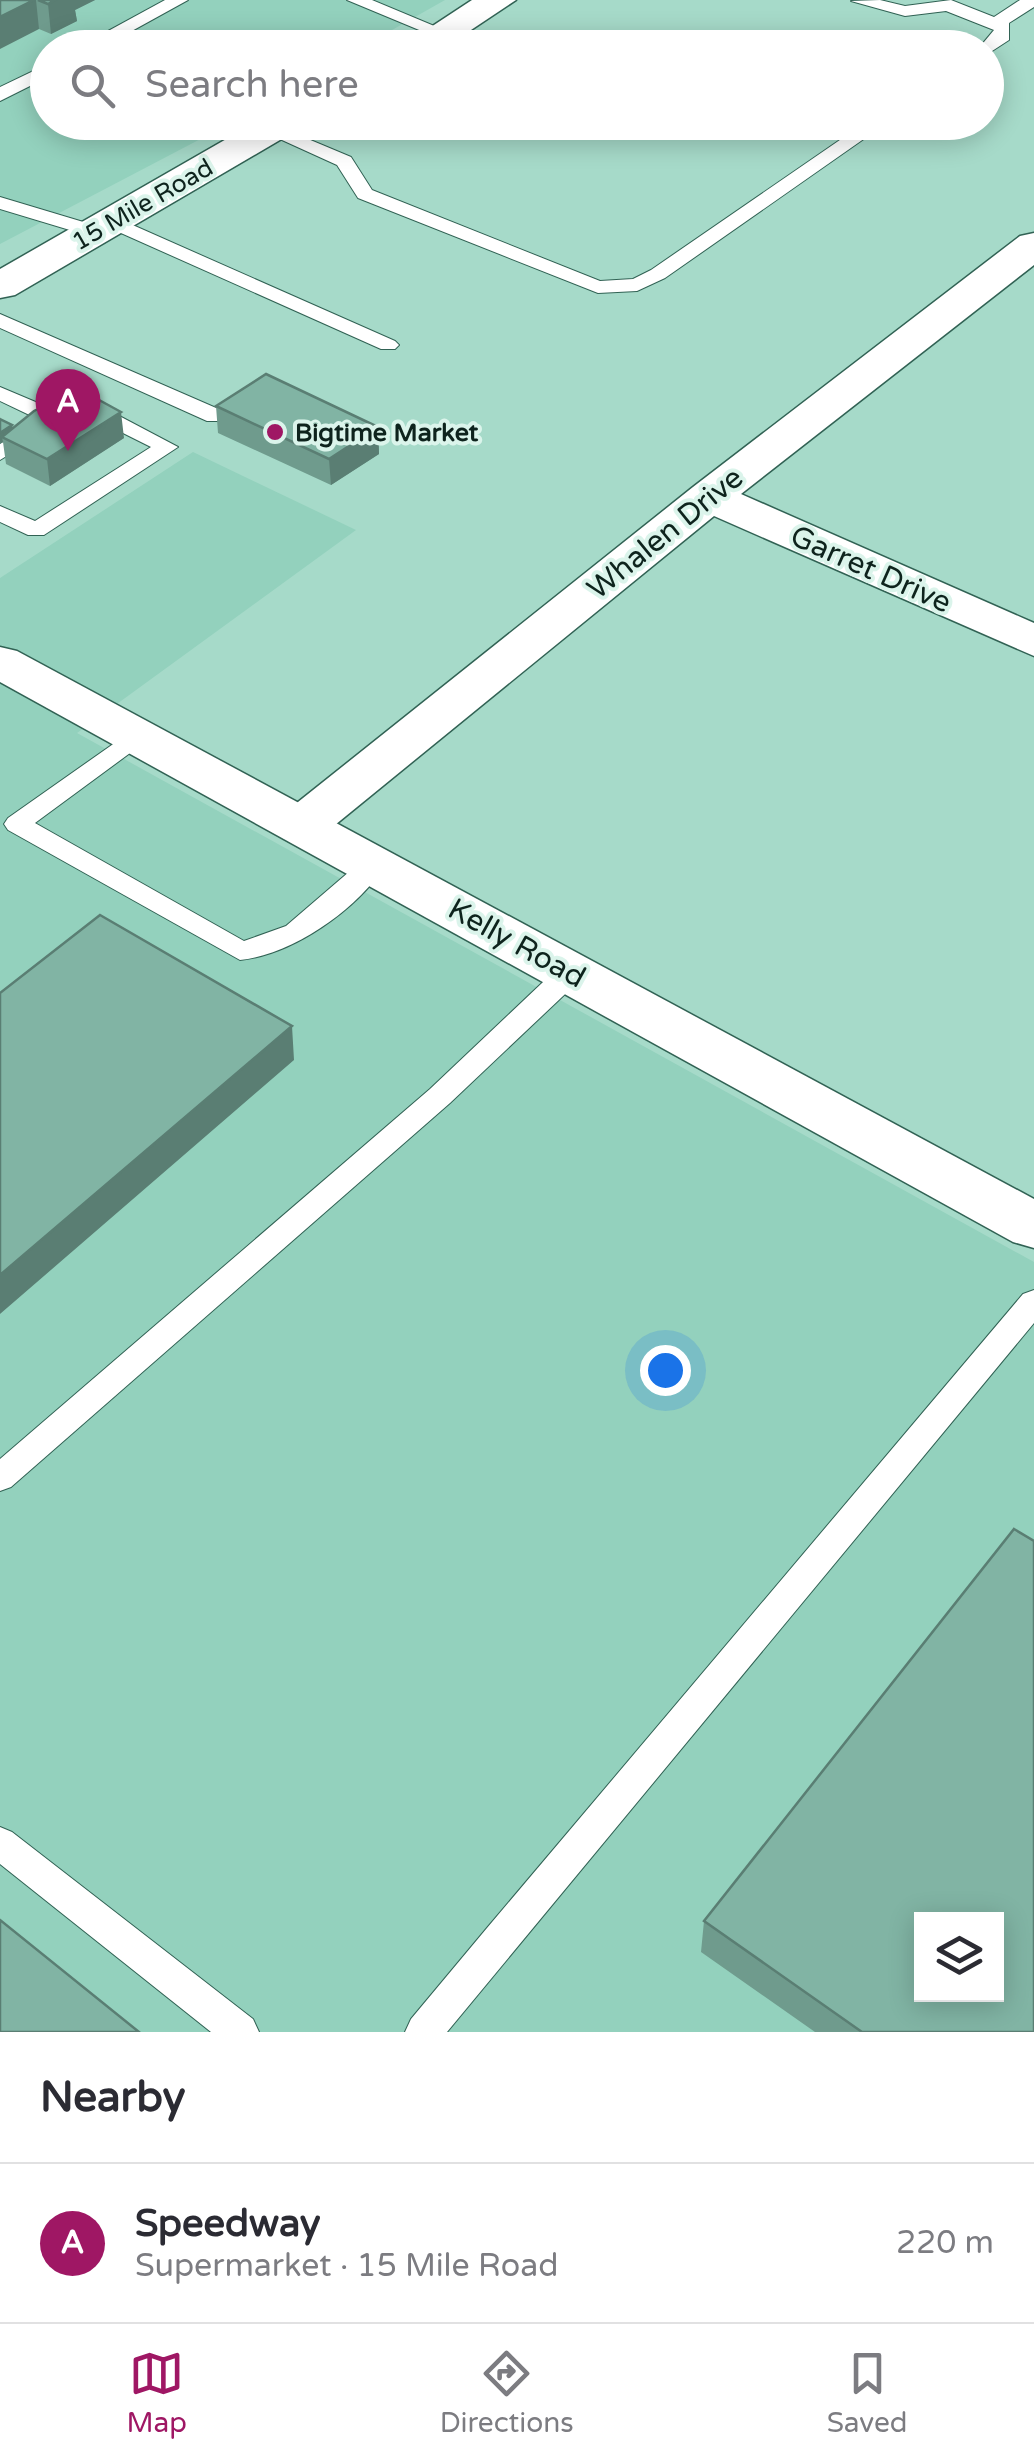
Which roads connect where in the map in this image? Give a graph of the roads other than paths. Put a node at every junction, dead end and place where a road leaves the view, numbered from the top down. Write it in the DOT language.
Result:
graph roads {
  1 [pos="179,0"];
  2 [pos="356,0"];
  3 [pos="498,0"];
  4 [pos="1032,0"];
  5 [pos="860,1"];
  6 [pos="942,2"];
  7 [pos="997,23"];
  8 [pos="121,30"];
  9 [pos="411,30"];
  10 [pos="446,30"];
  11 [pos="1000,30"];
  12 [pos="30,79"];
  13 [pos="0,95"];
  14 [pos="252,140"];
  15 [pos="303,140"];
  16 [pos="853,140"];
  17 [pos="0,202"];
  18 [pos="102,226"];
  19 [pos="1034,245"];
  20 [pos="1015,284"];
  21 [pos="0,286"];
  22 [pos="0,320"];
  23 [pos="388,344"];
  24 [pos="6,402"];
  25 [pos="214,416"];
  26 [pos="56,420"];
  27 [pos="0,452"];
  28 [pos="709,497"];
  29 [pos="0,512"];
  30 [pos="1034,641"];
  31 [pos="0,662"];
  32 [pos="136,736"];
  33 [pos="301,826"];
  34 [pos="8,830"];
  35 [pos="374,865"];
  36 [pos="570,972"];
  37 [pos="1034,1226"];
  38 [pos="1034,1302"];
  39 [pos="0,1478"];
  40 [pos="0,1843"];
  41 [pos="240,2032"];
  42 [pos="424,2032"];
  1 -- 8 [label="lane"];
  2 -- 9 [label="lane"];
  3 -- 10 [label="street"];
  4 -- 7 [label="lane"];
  5 -- 6 [label="lane"];
  6 -- 7 [label="lane"];
  7 -- 11 [label="lane"];
  12 -- 13 [label="lane"];
  14 -- 18 [label="street, 15 Mile Road"];
  15 -- 16 [label="lane"];
  17 -- 18 [label="lane"];
  18 -- 21 [label="street, 15 Mile Road"];
  18 -- 23 [label="lane"];
  19 -- 20 [label="street, Whalen Drive"];
  20 -- 28 [label="street, Whalen Drive"];
  22 -- 25 [label="lane"];
  24 -- 26 [label="lane"];
  26 -- 27 [label="lane"];
  26 -- 29 [label="lane"];
  28 -- 30 [label="street, Garret Drive"];
  28 -- 33 [label="street, Whalen Drive"];
  31 -- 32 [label="street, Kelly Road"];
  32 -- 33 [label="street, Kelly Road"];
  32 -- 34 [label="lane"];
  33 -- 35 [label="street, Kelly Road"];
  34 -- 35 [label="lane"];
  35 -- 36 [label="street, Kelly Road"];
  36 -- 37 [label="street, Kelly Road"];
  36 -- 39 [label="lane"];
  38 -- 42 [label="lane"];
  40 -- 41 [label="lane"];
}
